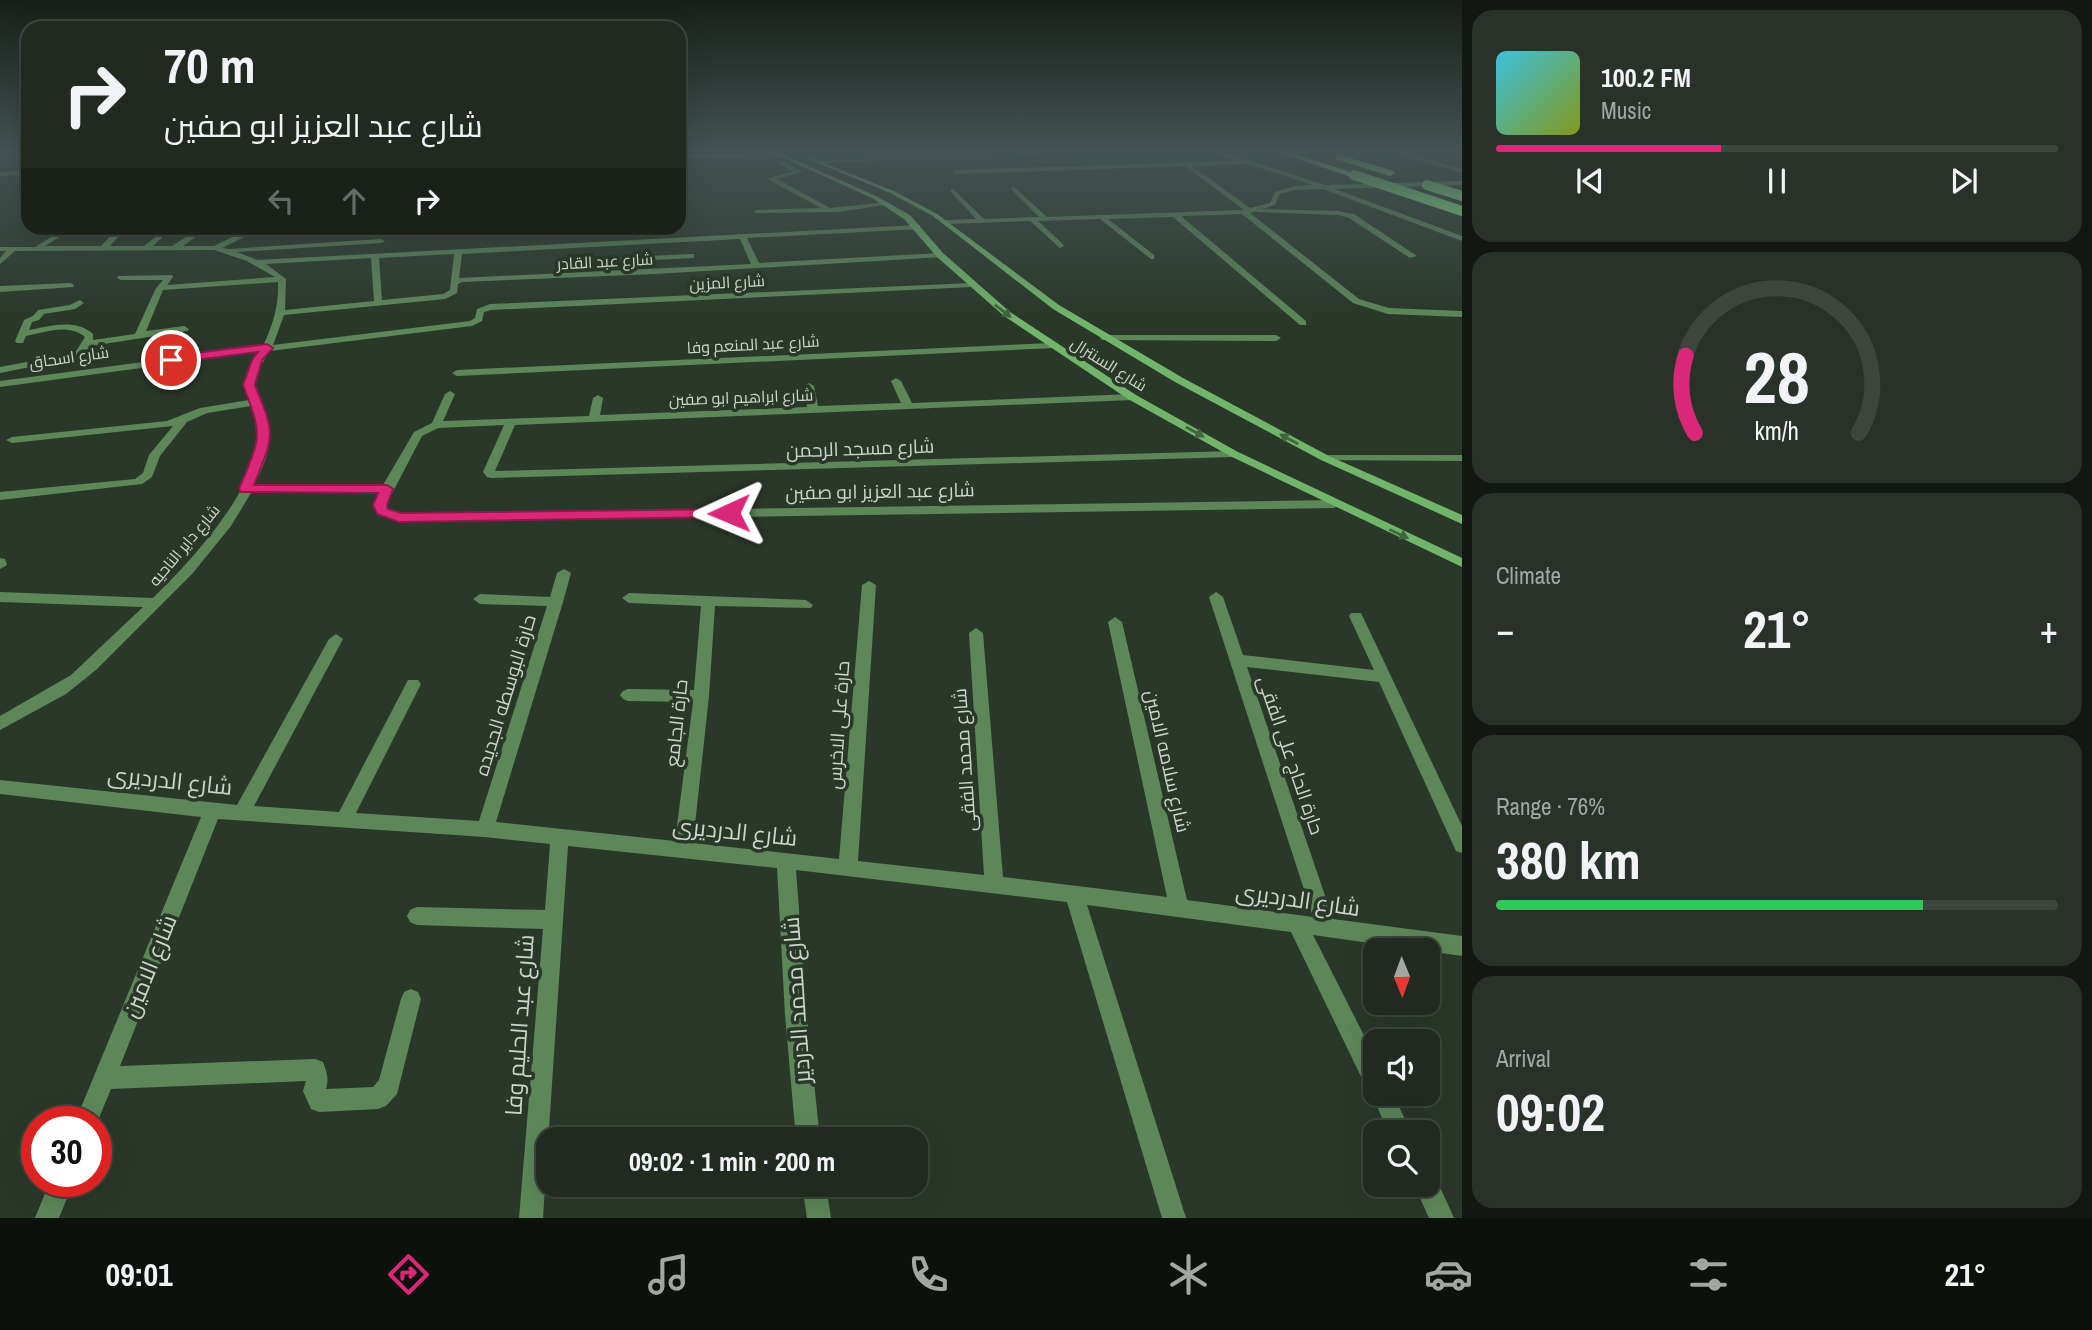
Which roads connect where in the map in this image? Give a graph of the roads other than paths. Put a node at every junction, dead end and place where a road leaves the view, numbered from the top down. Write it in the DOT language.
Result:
graph roads {
  1 [pos="824,207"];
  2 [pos="853,207"];
  3 [pos="891,207"];
  4 [pos="920,207"];
  5 [pos="968,207"];
  6 [pos="1032,207"];
  7 [pos="1244,207"];
  8 [pos="1264,207"];
  9 [pos="1376,207"];
  10 [pos="828,209"];
  11 [pos="1250,211"];
  12 [pos="756,212"];
  13 [pos="935,215"];
  14 [pos="1175,215"];
  15 [pos="1102,217"];
  16 [pos="907,218"];
  17 [pos="1032,219"];
  18 [pos="1045,219"];
  19 [pos="982,221"];
  20 [pos="947,222"];
  21 [pos="917,227"];
  22 [pos="58,235"];
  23 [pos="116,235"];
  24 [pos="161,235"];
  25 [pos="193,235"];
  26 [pos="243,235"];
  27 [pos="742,236"];
  28 [pos="1462,239"];
  29 [pos="380,241"];
  30 [pos="646,241"];
  31 [pos="1060,246"];
  32 [pos="173,248"];
  33 [pos="0,249"];
  34 [pos="13,249"];
  35 [pos="35,249"];
  36 [pos="103,249"];
  37 [pos="145,249"];
  38 [pos="218,249"];
  39 [pos="458,250"];
  40 [pos="375,255"];
  41 [pos="940,255"];
  42 [pos="691,256"];
  43 [pos="1413,256"];
  44 [pos="1151,257"];
  45 [pos="648,258"];
  46 [pos="0,262"];
  47 [pos="257,262"];
  48 [pos="567,262"];
  49 [pos="756,266"];
  50 [pos="121,278"];
  51 [pos="282,279"];
  52 [pos="455,282"];
  53 [pos="70,285"];
  54 [pos="972,285"];
  55 [pos="160,288"];
  56 [pos="0,289"];
  57 [pos="80,303"];
  58 [pos="378,303"];
  59 [pos="483,308"];
  60 [pos="280,313"];
  61 [pos="1462,314"];
  62 [pos="1303,323"];
  63 [pos="184,329"];
  64 [pos="141,334"];
  65 [pos="1105,338"];
  66 [pos="1276,338"];
  67 [pos="86,345"];
  68 [pos="1051,346"];
  69 [pos="267,348"];
  70 [pos="0,370"];
  71 [pos="457,373"];
  72 [pos="896,382"];
  73 [pos="0,384"];
  74 [pos="808,386"];
  75 [pos="450,394"];
  76 [pos="1132,397"];
  77 [pos="598,398"];
  78 [pos="191,400"];
  79 [pos="256,402"];
  80 [pos="908,406"];
  81 [pos="813,410"];
  82 [pos="197,412"];
  83 [pos="594,419"];
  84 [pos="183,420"];
  85 [pos="511,422"];
  86 [pos="436,425"];
  87 [pos="12,440"];
  88 [pos="1234,454"];
  89 [pos="1462,457"];
  90 [pos="1325,458"];
  91 [pos="246,489"];
  92 [pos="387,489"];
  93 [pos="0,496"];
  94 [pos="1334,504"];
  95 [pos="1462,520"];
  96 [pos="1462,563"];
  97 [pos="564,573"];
  98 [pos="869,585"];
  99 [pos="0,597"];
  100 [pos="1216,597"];
  101 [pos="629,598"];
  102 [pos="480,599"];
  103 [pos="708,601"];
  104 [pos="556,602"];
  105 [pos="155,603"];
  106 [pos="806,605"];
  107 [pos="1356,616"];
  108 [pos="1115,622"];
  109 [pos="976,633"];
  110 [pos="336,639"];
  111 [pos="1236,660"];
  112 [pos="1384,677"];
  113 [pos="413,684"];
  114 [pos="628,695"];
  115 [pos="701,696"];
  116 [pos="0,711"];
  117 [pos="19,712"];
  118 [pos="0,724"];
  119 [pos="0,787"];
  120 [pos="212,811"];
  121 [pos="242,812"];
  122 [pos="344,818"];
  123 [pos="485,829"];
  124 [pos="560,837"];
  125 [pos="1462,845"];
  126 [pos="683,849"];
  127 [pos="786,861"];
  128 [pos="848,868"];
  129 [pos="994,885"];
  130 [pos="1074,894"];
  131 [pos="1179,908"];
  132 [pos="417,916"];
  133 [pos="554,920"];
  134 [pos="1297,924"];
  135 [pos="1326,927"];
  136 [pos="1462,946"];
  137 [pos="411,999"];
  138 [pos="1363,1057"];
  139 [pos="104,1078"];
  140 [pos="93,1106"];
  141 [pos="807,1127"];
  142 [pos="56,1197"];
  143 [pos="816,1197"];
  144 [pos="1432,1197"];
  145 [pos="47,1218"];
  146 [pos="531,1218"];
  147 [pos="819,1218"];
  148 [pos="1174,1218"];
  149 [pos="1442,1218"];
  1 -- 10 [label="street"];
  2 -- 10 [label="street"];
  3 -- 16 [label="street, شارع السنترال"];
  4 -- 13 [label="street, شارع السنترال"];
  5 -- 19 [label="street"];
  6 -- 18 [label="street"];
  7 -- 11 [label="street"];
  8 -- 11 [label="street"];
  9 -- 28 [label="street"];
  10 -- 12 [label="street"];
  11 -- 14 [label="street"];
  11 -- 43 [label="street"];
  11 -- 61 [label="street"];
  13 -- 16 [label="street"];
  13 -- 20 [label="street, شارع السنترال"];
  14 -- 15 [label="street"];
  14 -- 62 [label="street"];
  15 -- 18 [label="street"];
  15 -- 44 [label="street"];
  16 -- 21 [label="street, شارع السنترال"];
  17 -- 18 [label="street"];
  17 -- 19 [label="street"];
  17 -- 31 [label="street"];
  19 -- 20 [label="street"];
  20 -- 65 [label="street, شارع السنترال"];
  21 -- 27 [label="street"];
  21 -- 41 [label="street, شارع السنترال"];
  22 -- 35 [label="street"];
  23 -- 36 [label="street"];
  24 -- 37 [label="street"];
  25 -- 32 [label="street"];
  26 -- 38 [label="street"];
  27 -- 30 [label="street"];
  27 -- 49 [label="street"];
  29 -- 38 [label="street"];
  30 -- 39 [label="street"];
  30 -- 45 [label="street"];
  32 -- 37 [label="street"];
  32 -- 38 [label="street"];
  33 -- 34 [label="street"];
  34 -- 35 [label="street"];
  34 -- 46 [label="street"];
  35 -- 36 [label="street"];
  36 -- 37 [label="street"];
  38 -- 47 [label="street"];
  39 -- 40 [label="street"];
  39 -- 52 [label="street"];
  40 -- 47 [label="street"];
  40 -- 58 [label="street"];
  41 -- 49 [label="street, شارع عبد القادر"];
  41 -- 54 [label="street, شارع السنترال"];
  42 -- 45 [label="street"];
  45 -- 48 [label="street"];
  47 -- 51 [label="street"];
  49 -- 52 [label="street, شارع عبد القادر"];
  50 -- 55 [label="street"];
  51 -- 55 [label="street"];
  51 -- 60 [label="street, شارع داير الناحيه"];
  52 -- 58 [label="street, شارع عبد القادر"];
  53 -- 56 [label="street"];
  54 -- 59 [label="street, شارع المزين"];
  54 -- 68 [label="street, شارع السنترال, one-way"];
  55 -- 64 [label="street"];
  57 -- 67 [label="street"];
  58 -- 60 [label="street, شارع عبد القادر"];
  59 -- 69 [label="street, شارع اسحاق"];
  60 -- 69 [label="street, شارع داير الناحيه"];
  63 -- 64 [label="street"];
  64 -- 67 [label="street"];
  65 -- 66 [label="street"];
  90 -- 65 [label="street, شارع السنترال, one-way"];
  67 -- 70 [label="street"];
  68 -- 71 [label="street, شارع عبد المنعم وفا"];
  68 -- 76 [label="street, شارع السنترال"];
  69 -- 73 [label="street, شارع اسحاق"];
  69 -- 79 [label="street, شارع داير الناحيه"];
  72 -- 80 [label="street"];
  74 -- 81 [label="street"];
  75 -- 86 [label="street"];
  76 -- 80 [label="street, شارع ابراهيم ابو صفين"];
  76 -- 88 [label="street, شارع السنترال, one-way"];
  77 -- 83 [label="street"];
  78 -- 82 [label="street"];
  79 -- 82 [label="street"];
  79 -- 91 [label="street, شارع داير الناحيه"];
  80 -- 81 [label="street, شارع ابراهيم ابو صفين"];
  81 -- 83 [label="street, شارع ابراهيم ابو صفين"];
  82 -- 84 [label="street"];
  83 -- 85 [label="street, شارع ابراهيم ابو صفين"];
  84 -- 87 [label="street"];
  84 -- 93 [label="street"];
  85 -- 86 [label="street, شارع ابراهيم ابو صفين"];
  85 -- 88 [label="street, شارع مسجد الرحمن"];
  86 -- 92 [label="street"];
  88 -- 94 [label="street, شارع السنترال"];
  89 -- 90 [label="street"];
  90 -- 95 [label="street, شارع السنترال"];
  91 -- 92 [label="street"];
  91 -- 105 [label="street, شارع داير الناحيه"];
  92 -- 94 [label="street, شارع عبد العزيز ابو صفين"];
  94 -- 96 [label="street, شارع السنترال, one-way"];
  97 -- 104 [label="street, حارة البوسطه الجديده"];
  98 -- 128 [label="street, حارة على الاخرس"];
  99 -- 105 [label="street"];
  100 -- 111 [label="street, حارة الحاج على الفقى"];
  101 -- 103 [label="street"];
  102 -- 104 [label="street"];
  103 -- 106 [label="street"];
  103 -- 115 [label="street, حارة الجامع"];
  104 -- 123 [label="street, حارة البوسطه الجديده"];
  105 -- 117 [label="street, شارع داير الناحيه"];
  107 -- 112 [label="street"];
  108 -- 131 [label="street, شارع سلامه الامين"];
  109 -- 129 [label="street, شارع محمد الفقى"];
  110 -- 121 [label="street"];
  111 -- 112 [label="street"];
  111 -- 135 [label="street, حارة الحاج على الفقى"];
  112 -- 125 [label="street"];
  113 -- 122 [label="street"];
  114 -- 115 [label="street"];
  115 -- 126 [label="street, حارة الجامع"];
  116 -- 117 [label="street"];
  117 -- 118 [label="street, شارع داير الناحيه"];
  119 -- 120 [label="street, شارع الدرديرى"];
  120 -- 121 [label="street, شارع الدرديرى"];
  120 -- 139 [label="street, شارع الامين"];
  121 -- 122 [label="street, شارع الدرديرى"];
  122 -- 123 [label="street, شارع الدرديرى"];
  123 -- 124 [label="street, شارع الدرديرى"];
  124 -- 126 [label="street, شارع الدرديرى"];
  124 -- 133 [label="street, شارع عبد الحليم وفا"];
  126 -- 127 [label="street, شارع الدرديرى"];
  127 -- 128 [label="street, شارع الدرديرى"];
  127 -- 141 [label="street, شارع محمد الدردير"];
  128 -- 129 [label="street, شارع الدرديرى"];
  129 -- 130 [label="street, شارع الدرديرى"];
  130 -- 131 [label="street, شارع الدرديرى"];
  130 -- 148 [label="street"];
  131 -- 134 [label="street, شارع الدرديرى"];
  132 -- 133 [label="street"];
  133 -- 146 [label="street, شارع عبد الحليم وفا"];
  134 -- 135 [label="street, شارع الدرديرى"];
  134 -- 138 [label="street"];
  135 -- 136 [label="street, شارع الدرديرى"];
  137 -- 139 [label="street"];
  139 -- 140 [label="street, شارع الامين"];
  142 -- 145 [label="street"];
  143 -- 147 [label="street"];
  144 -- 149 [label="street"];
}
